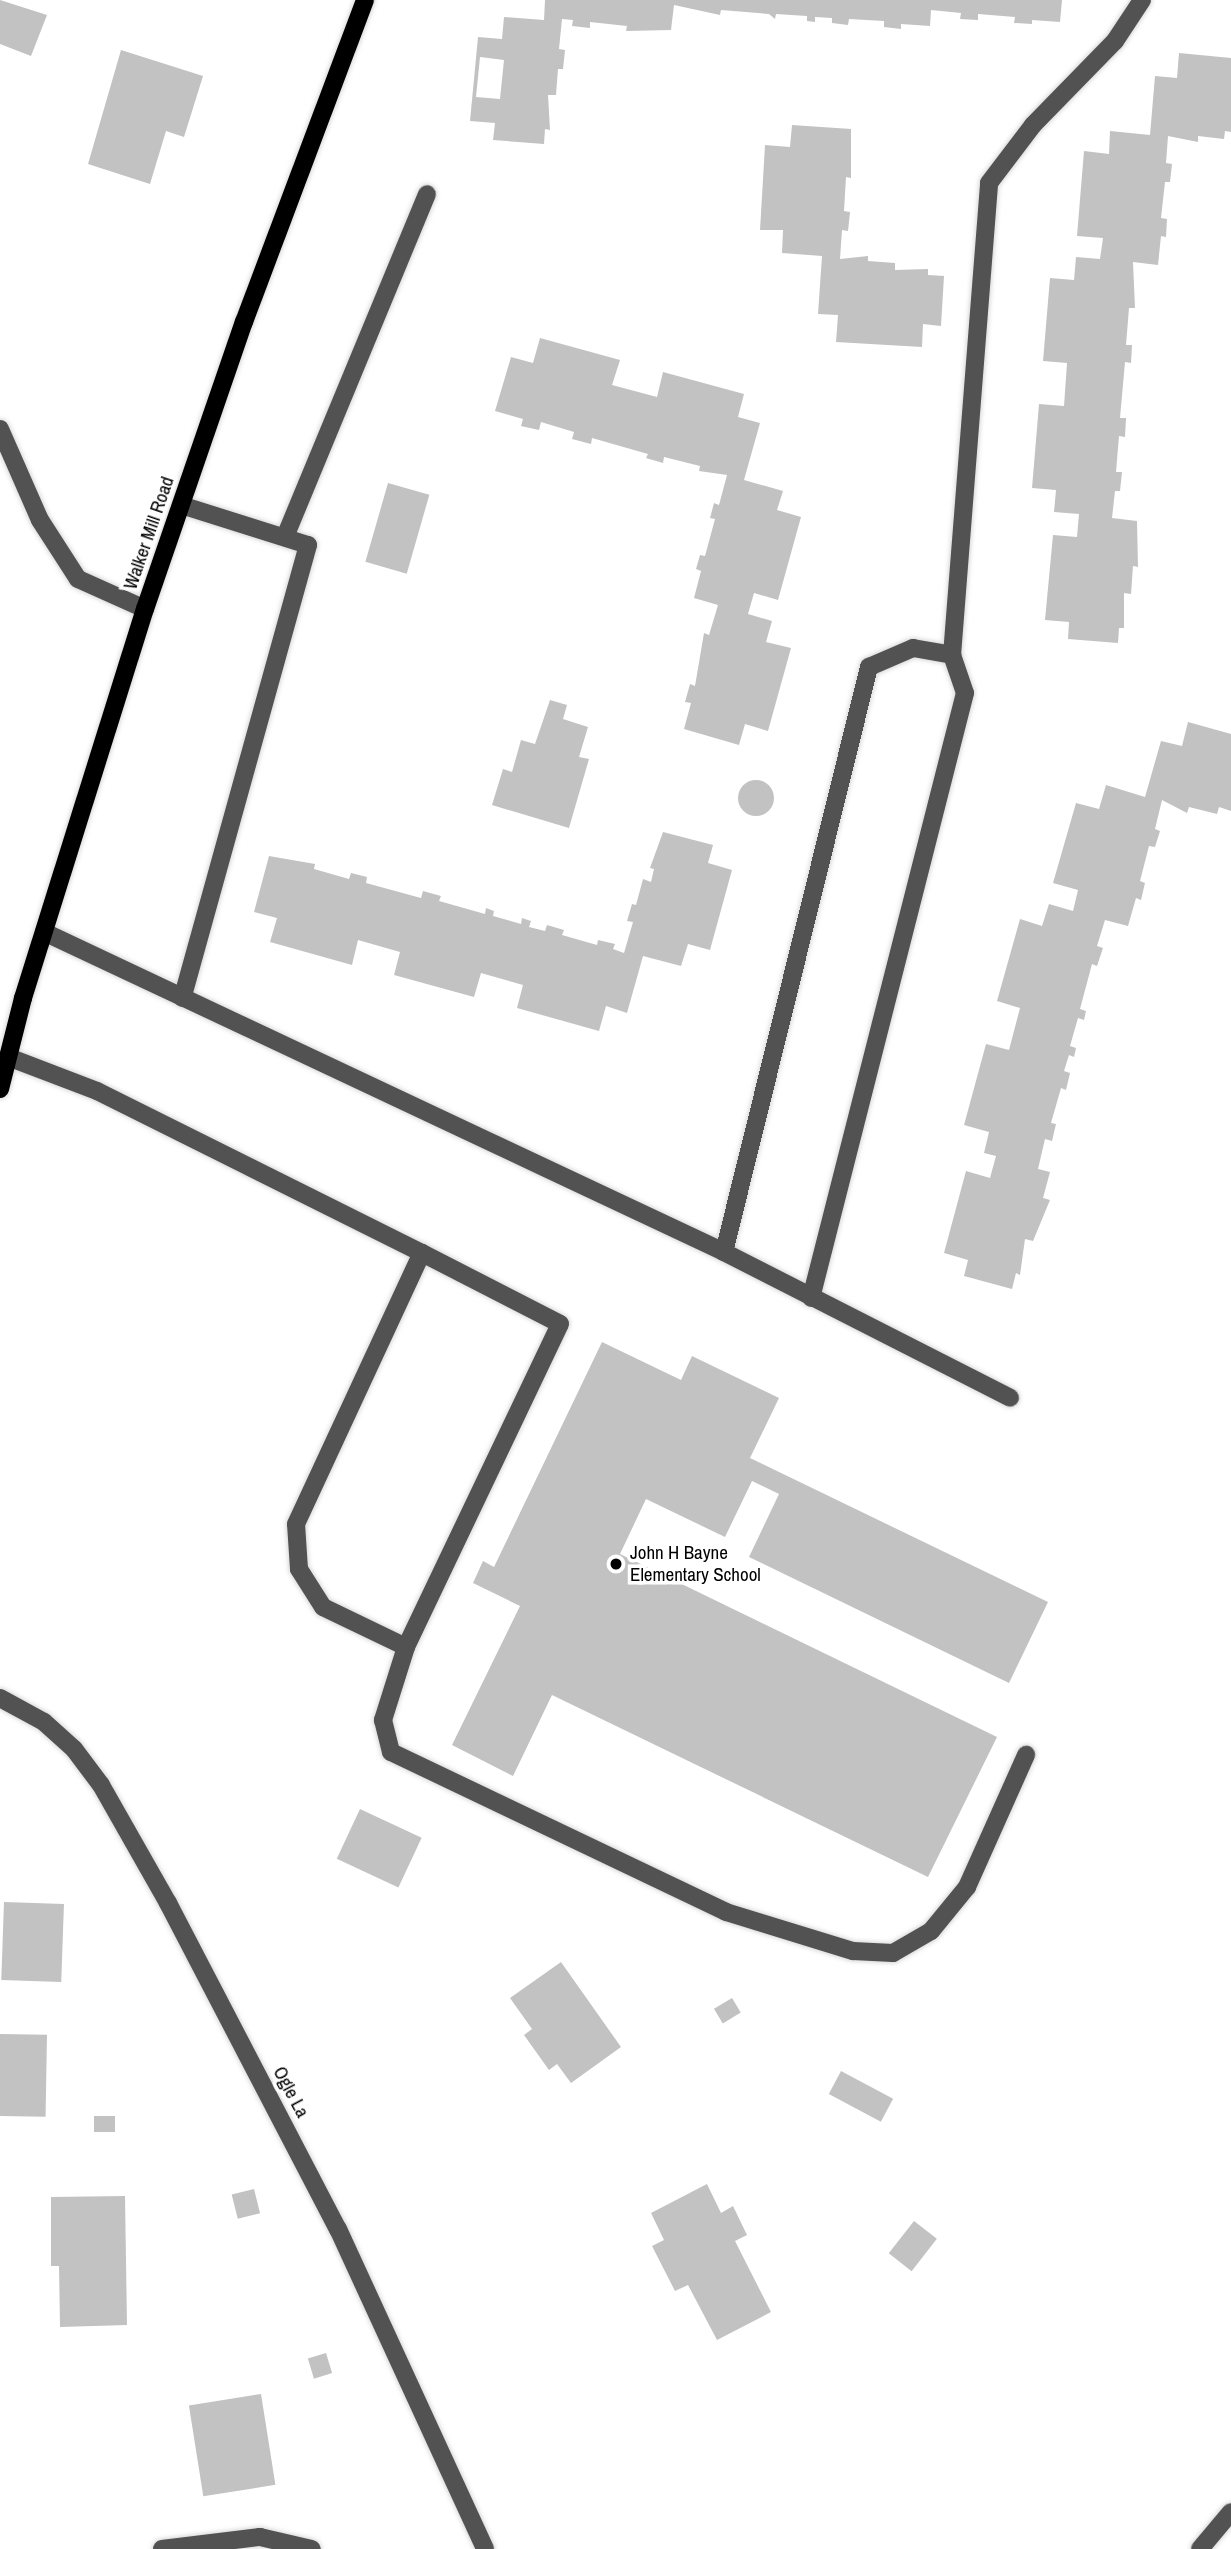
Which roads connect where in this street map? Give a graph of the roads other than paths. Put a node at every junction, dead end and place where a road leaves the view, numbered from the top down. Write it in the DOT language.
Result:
graph roads {
  1 [pos="365,0"];
  2 [pos="1142,0"];
  3 [pos="427,194"];
  4 [pos="0,429"];
  5 [pos="181,505"];
  6 [pos="285,537"];
  7 [pos="145,609"];
  8 [pos="952,655"];
  9 [pos="44,932"];
  10 [pos="183,998"];
  11 [pos="8,1057"];
  12 [pos="0,1089"];
  13 [pos="724,1252"];
  14 [pos="422,1254"];
  15 [pos="811,1298"];
  16 [pos="1010,1398"];
  17 [pos="406,1647"];
  18 [pos="0,1698"];
  19 [pos="1026,1755"];
  20 [pos="1231,2512"];
  21 [pos="162,2549"];
  22 [pos="312,2549"];
  23 [pos="485,2549"];
  24 [pos="1200,2549"];
  1 -- 5 [label="main road, Walker Mill Road"];
  2 -- 8 [label="street"];
  3 -- 6 [label="street"];
  4 -- 7 [label="street"];
  5 -- 6 [label="street"];
  5 -- 7 [label="main road, Walker Mill Road"];
  6 -- 10 [label="street"];
  7 -- 9 [label="main road, Walker Mill Road"];
  8 -- 13 [label="street"];
  8 -- 15 [label="street"];
  9 -- 10 [label="street"];
  9 -- 11 [label="main road, Walker Mill Road"];
  10 -- 13 [label="street"];
  11 -- 12 [label="main road, Walker Mill Road"];
  11 -- 14 [label="street"];
  13 -- 15 [label="street"];
  14 -- 17 [label="street"];
  14 -- 17 [label="street"];
  15 -- 16 [label="street"];
  17 -- 19 [label="street"];
  18 -- 23 [label="street, Ogle La"];
  20 -- 24 [label="street"];
  21 -- 22 [label="street"];
}
